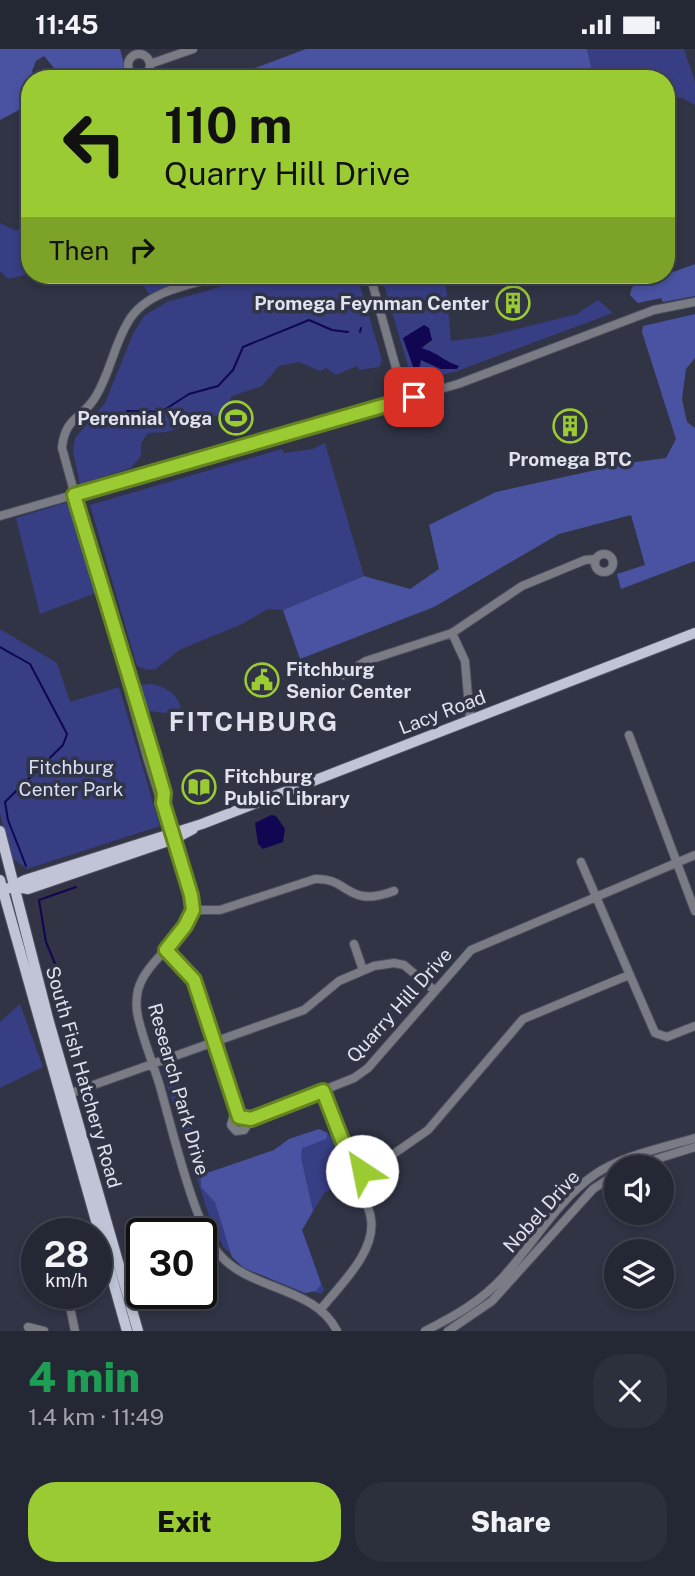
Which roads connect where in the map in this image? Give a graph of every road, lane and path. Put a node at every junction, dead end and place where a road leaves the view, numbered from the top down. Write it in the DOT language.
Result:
graph roads {
  1 [pos="126,49"];
  2 [pos="193,49"];
  3 [pos="134,53"];
  4 [pos="150,64"];
  5 [pos="131,70"];
  6 [pos="145,70"];
  7 [pos="197,284"];
  8 [pos="373,284"];
  9 [pos="695,302"];
  10 [pos="405,400"];
  11 [pos="74,495"];
  12 [pos="0,516"];
  13 [pos="596,559"];
  14 [pos="452,633"];
  15 [pos="695,633"];
  16 [pos="343,675"];
  17 [pos="470,720"];
  18 [pos="629,735"];
  19 [pos="0,831"];
  20 [pos="173,836"];
  21 [pos="695,855"];
  22 [pos="581,862"];
  23 [pos="677,863"];
  24 [pos="1,887"];
  25 [pos="16,887"];
  26 [pos="394,891"];
  27 [pos="596,896"];
  28 [pos="193,910"];
  29 [pos="695,911"];
  30 [pos="354,944"];
  31 [pos="166,950"];
  32 [pos="363,970"];
  33 [pos="629,975"];
  34 [pos="434,990"];
  35 [pos="695,1026"];
  36 [pos="214,1043"];
  37 [pos="153,1064"];
  38 [pos="323,1091"];
  39 [pos="71,1093"];
  40 [pos="238,1115"];
  41 [pos="251,1119"];
  42 [pos="695,1138"];
  43 [pos="695,1147"];
  44 [pos="669,1155"];
  45 [pos="351,1163"];
  46 [pos="361,1167"];
  47 [pos="356,1177"];
  48 [pos="604,1182"];
  49 [pos="70,1309"];
  50 [pos="321,1309"];
  51 [pos="28,1327"];
  52 [pos="44,1331"];
  53 [pos="75,1331"];
  54 [pos="127,1331"];
  55 [pos="138,1331"];
  56 [pos="337,1331"];
  57 [pos="425,1331"];
  58 [pos="448,1331"];
  1 -- 3 [label="street"];
  2 -- 4 [label="street"];
  3 -- 4 [label="street"];
  3 -- 5 [label="street"];
  4 -- 6 [label="street"];
  7 -- 11 [label="street"];
  8 -- 10 [label="street"];
  9 -- 10 [label="street"];
  10 -- 11 [label="street"];
  11 -- 12 [label="street"];
  11 -- 20 [label="street"];
  13 -- 14 [label="street"];
  14 -- 16 [label="street"];
  14 -- 17 [label="street"];
  15 -- 17 [label="main road, Lacy Road"];
  17 -- 20 [label="main road, Lacy Road"];
  18 -- 23 [label="street"];
  19 -- 25 [label="main road, South Fish Hatchery Road"];
  20 -- 25 [label="main road, Lacy Road"];
  20 -- 28 [label="street"];
  21 -- 23 [label="street, Quarry Hill Drive"];
  22 -- 27 [label="street"];
  23 -- 27 [label="street, Quarry Hill Drive"];
  23 -- 29 [label="street"];
  24 -- 25 [label="main road, Lacy Road"];
  24 -- 54 [label="main road, South Fish Hatchery Road"];
  25 -- 39 [label="main road, South Fish Hatchery Road"];
  26 -- 28 [label="street"];
  27 -- 33 [label="street"];
  27 -- 34 [label="street, Quarry Hill Drive"];
  28 -- 31 [label="street, Research Park Drive"];
  30 -- 32 [label="street"];
  31 -- 36 [label="street"];
  31 -- 37 [label="street, Research Park Drive"];
  32 -- 34 [label="street"];
  32 -- 36 [label="street"];
  33 -- 35 [label="street"];
  33 -- 46 [label="street"];
  34 -- 38 [label="street, Quarry Hill Drive"];
  36 -- 37 [label="street"];
  36 -- 40 [label="street"];
  37 -- 39 [label="street"];
  37 -- 50 [label="street, Research Park Drive"];
  38 -- 41 [label="street, Quarry Hill Drive"];
  38 -- 45 [label="street"];
  39 -- 55 [label="main road, South Fish Hatchery Road"];
  40 -- 41 [label="street, Quarry Hill Drive"];
  40 -- 41 [label="street"];
  42 -- 57 [label="street, Nobel Drive"];
  43 -- 44 [label="street"];
  45 -- 46 [label="street"];
  45 -- 47 [label="street"];
  46 -- 47 [label="street"];
  47 -- 50 [label="street"];
  48 -- 58 [label="street, Nobel Drive"];
  49 -- 53 [label="street"];
  50 -- 56 [label="street"];
  51 -- 52 [label="street"];
}
